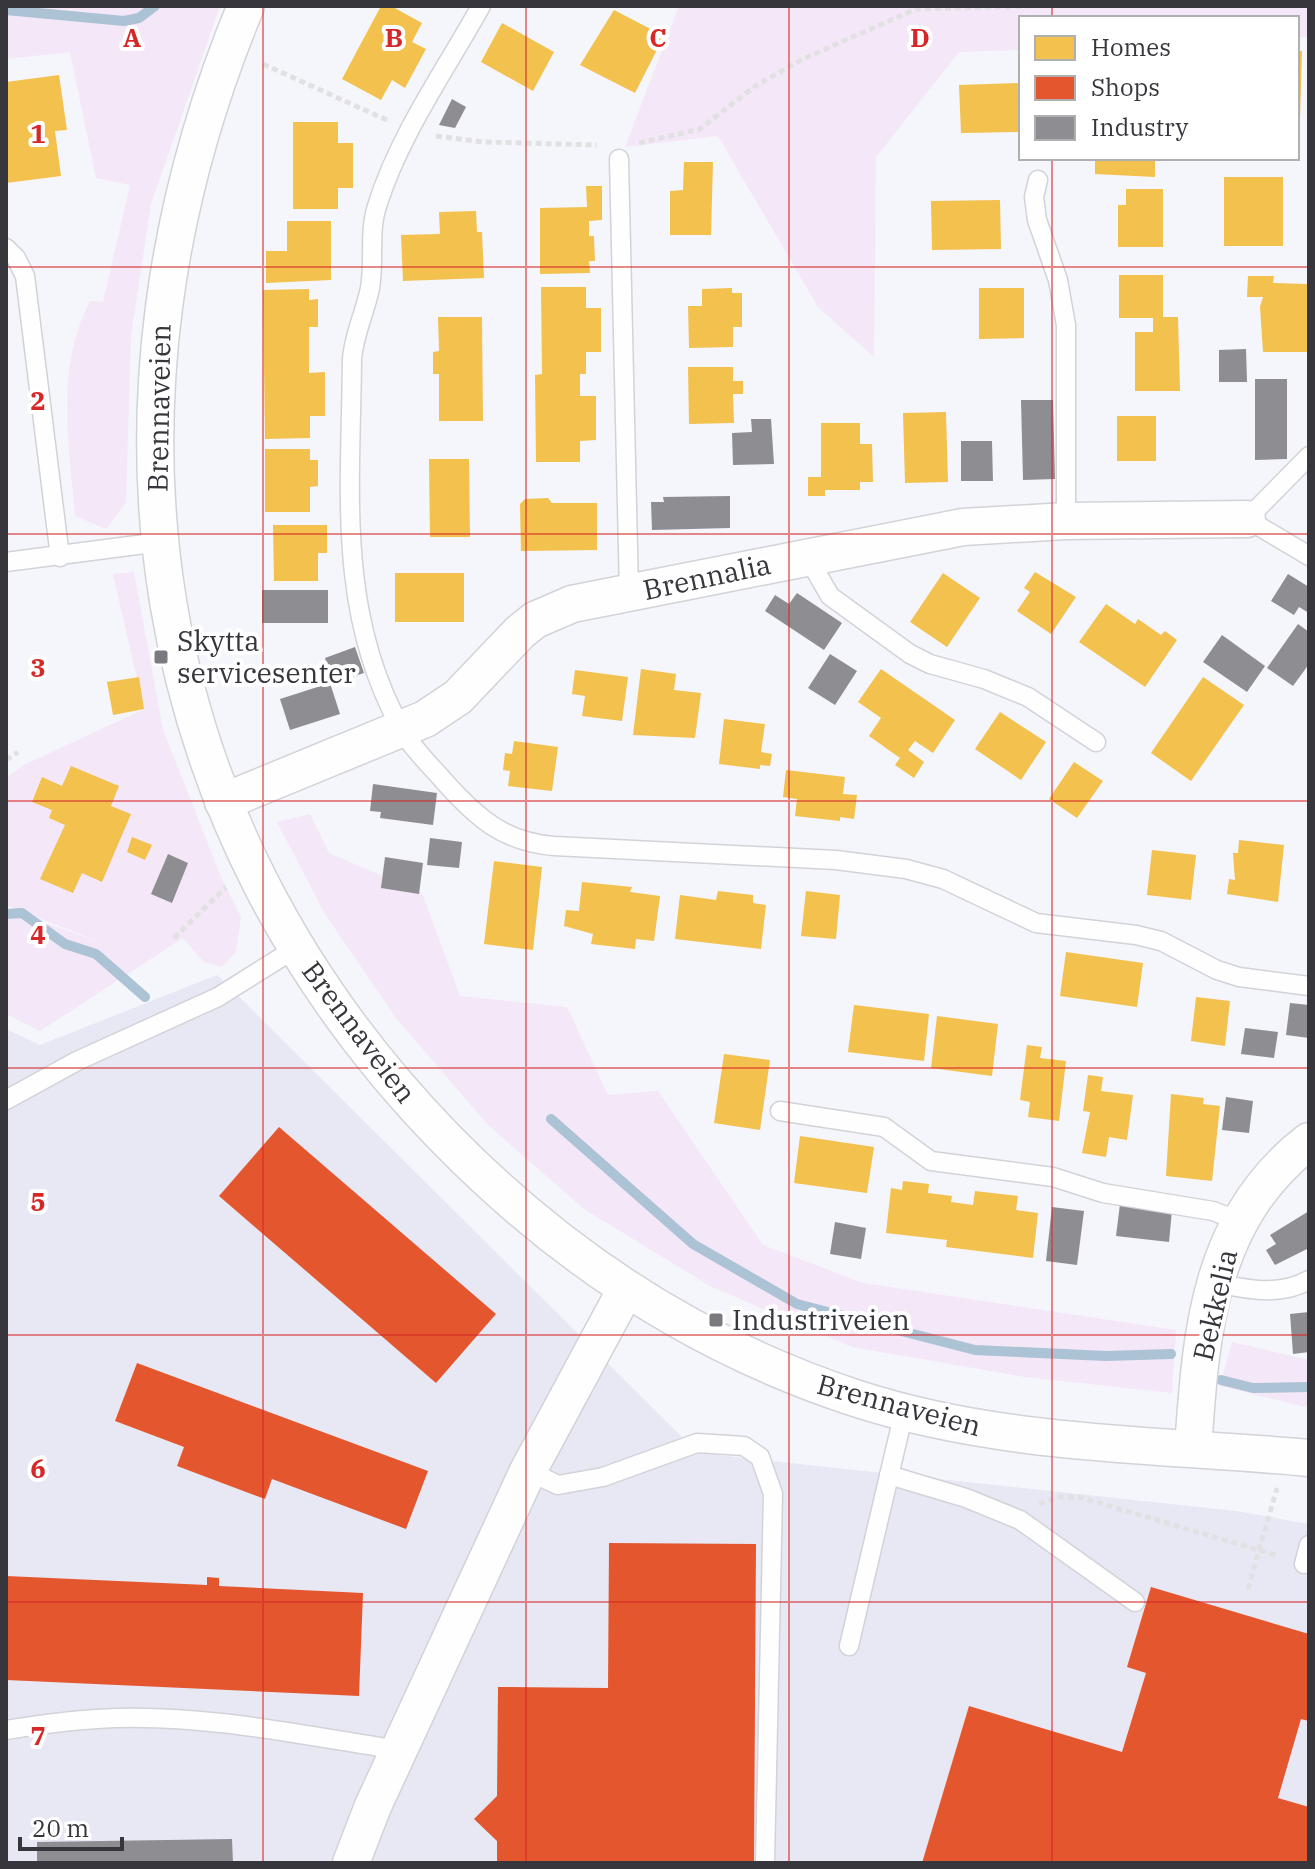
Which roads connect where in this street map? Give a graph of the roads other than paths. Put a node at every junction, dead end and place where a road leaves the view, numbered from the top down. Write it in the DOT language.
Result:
graph roads {
  1 [pos="246,6"];
  2 [pos="481,6"];
  3 [pos="624,151"];
  4 [pos="1038,180"];
  5 [pos="6,248"];
  6 [pos="1309,456"];
  7 [pos="1247,519"];
  8 [pos="1066,521"];
  9 [pos="160,542"];
  10 [pos="807,556"];
  11 [pos="1309,556"];
  12 [pos="60,557"];
  13 [pos="6,562"];
  14 [pos="629,593"];
  15 [pos="401,730"];
  16 [pos="1096,742"];
  17 [pos="223,802"];
  18 [pos="296,948"];
  19 [pos="1309,986"];
  20 [pos="6,1100"];
  21 [pos="780,1111"];
  22 [pos="1309,1141"];
  23 [pos="1239,1221"];
  24 [pos="1309,1280"];
  25 [pos="1215,1283"];
  26 [pos="625,1291"];
  27 [pos="904,1412"];
  28 [pos="1193,1449"];
  29 [pos="1298,1457"];
  30 [pos="528,1471"];
  31 [pos="889,1475"];
  32 [pos="1309,1545"];
  33 [pos="1304,1564"];
  34 [pos="1135,1602"];
  35 [pos="849,1646"];
  36 [pos="6,1730"];
  37 [pos="399,1750"];
  38 [pos="351,1863"];
  39 [pos="765,1863"];
  1 -- 9 [label="street, Brennaveien"];
  2 -- 15 [label="lane"];
  3 -- 14 [label="lane"];
  4 -- 8 [label="lane"];
  5 -- 12 [label="lane"];
  6 -- 7 [label="lane"];
  7 -- 8 [label="street, Brennalia"];
  7 -- 11 [label="lane"];
  8 -- 10 [label="street, Brennalia"];
  9 -- 12 [label="lane"];
  9 -- 17 [label="street, Brennaveien"];
  10 -- 14 [label="street, Brennalia"];
  10 -- 16 [label="lane"];
  12 -- 13 [label="lane"];
  14 -- 15 [label="street, Brennalia"];
  15 -- 17 [label="street, Brennalia"];
  15 -- 19 [label="lane"];
  17 -- 18 [label="street, Brennaveien"];
  18 -- 20 [label="lane"];
  18 -- 26 [label="street, Brennaveien"];
  21 -- 23 [label="lane"];
  22 -- 23 [label="street, Bekkelia"];
  23 -- 25 [label="street, Bekkelia"];
  24 -- 25 [label="lane"];
  25 -- 28 [label="street, Bekkelia"];
  26 -- 27 [label="street, Brennaveien"];
  26 -- 30 [label="street"];
  27 -- 28 [label="street, Brennaveien"];
  27 -- 31 [label="lane"];
  28 -- 29 [label="street, Brennaveien"];
  30 -- 37 [label="street"];
  30 -- 39 [label="lane"];
  31 -- 34 [label="lane"];
  31 -- 35 [label="lane"];
  32 -- 33 [label="lane"];
  36 -- 37 [label="lane"];
  37 -- 38 [label="street"];
}
